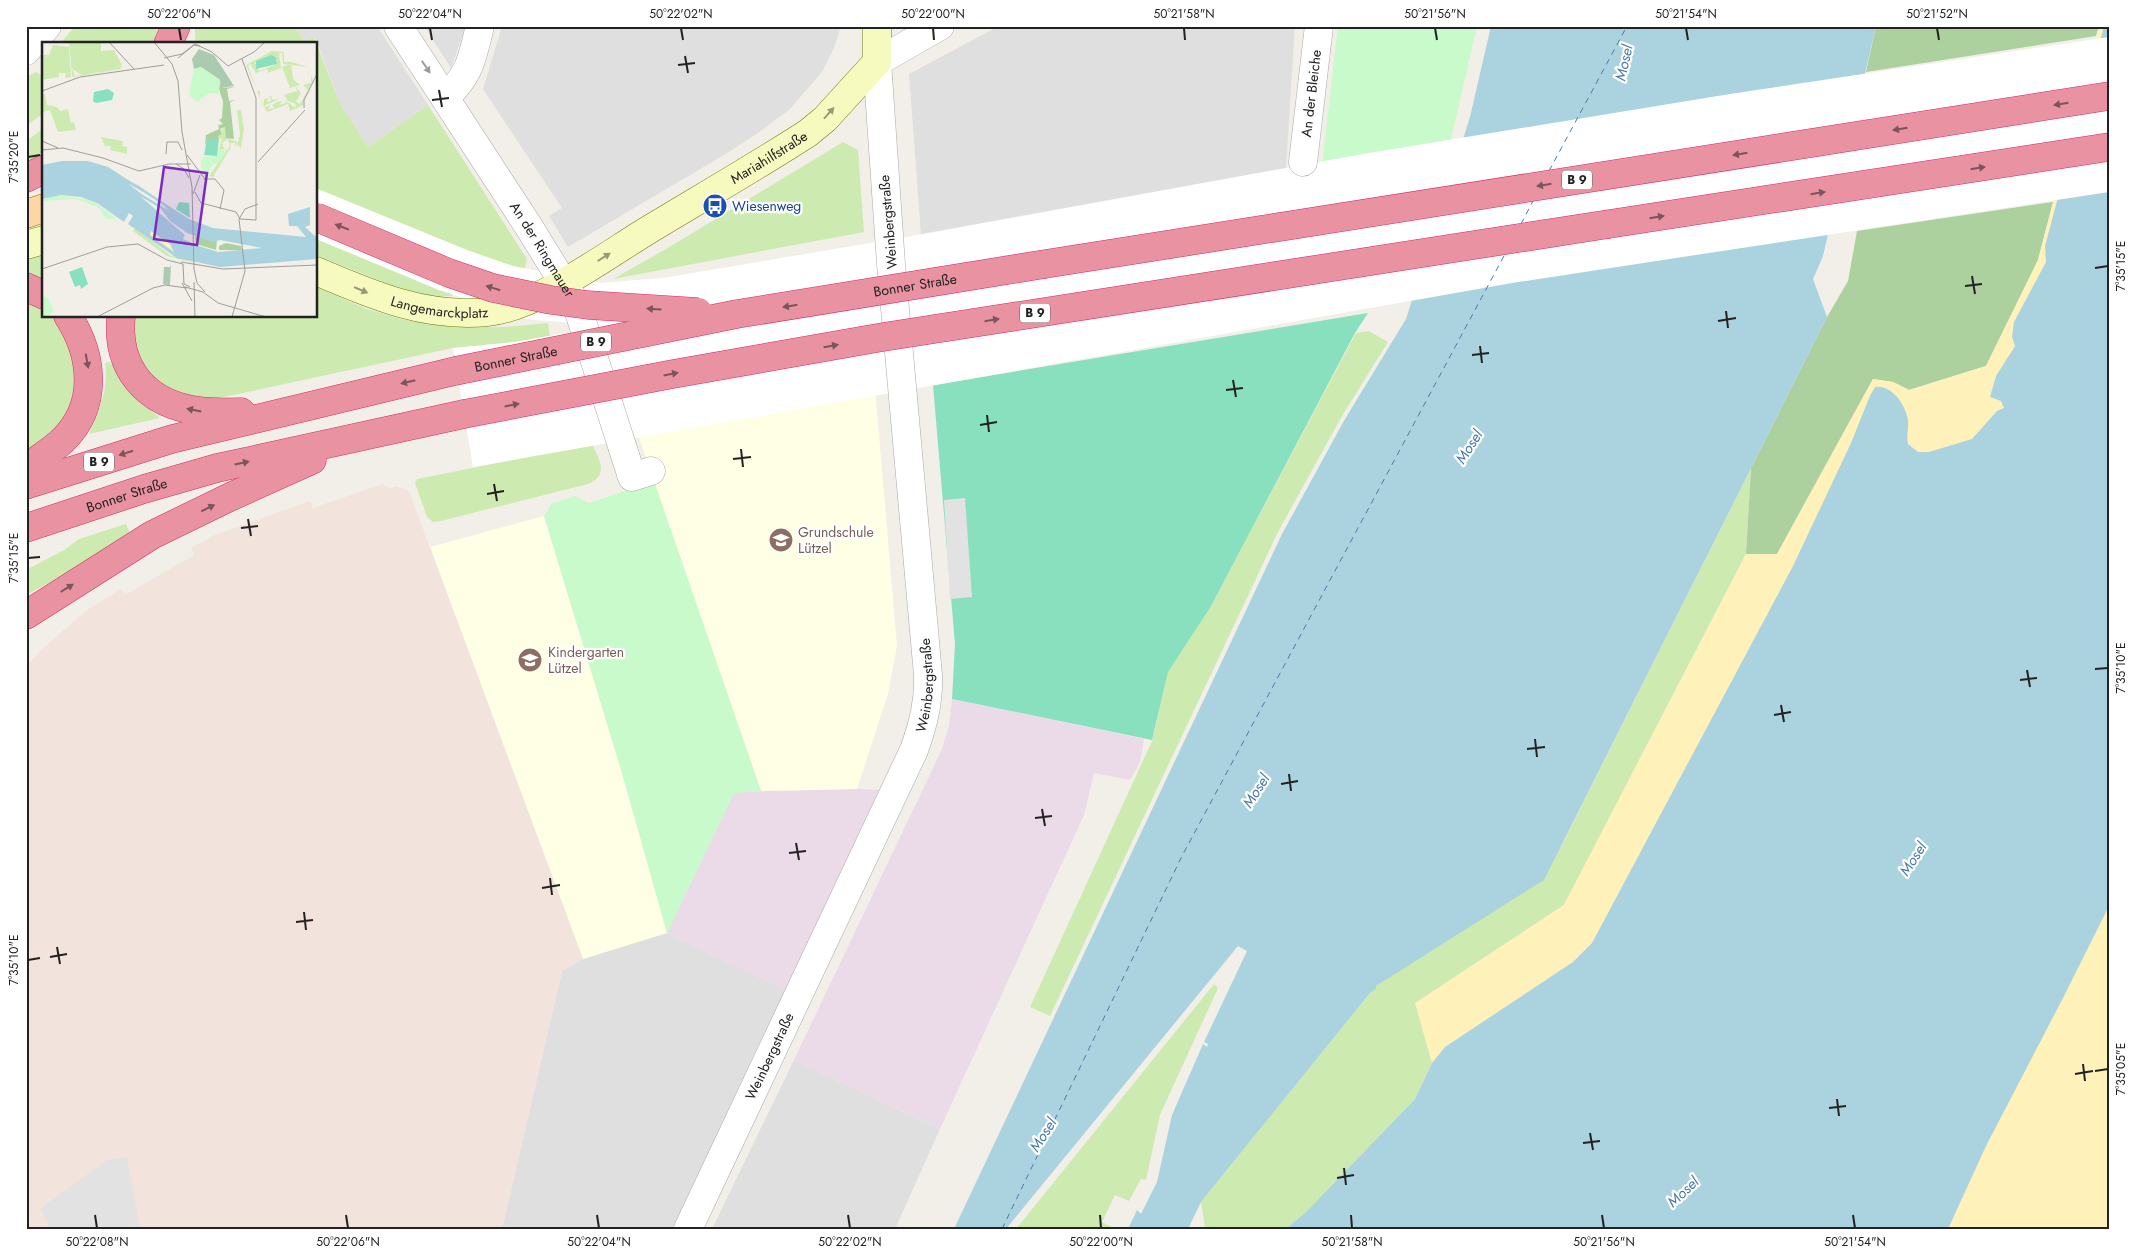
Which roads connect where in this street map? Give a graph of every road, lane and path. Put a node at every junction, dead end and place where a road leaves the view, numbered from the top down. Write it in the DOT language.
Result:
graph roads {
  1 [pos="47,26"];
  2 [pos="177,26"];
  3 [pos="398,26"];
  4 [pos="480,26"];
  5 [pos="877,26"];
  6 [pos="940,26"];
  7 [pos="1319,26"];
  8 [pos="169,42"];
  9 [pos="178,42"];
  10 [pos="27,49"];
  11 [pos="877,62"];
  12 [pos="2109,96"];
  13 [pos="446,97"];
  14 [pos="2109,147"];
  15 [pos="1302,162"];
  16 [pos="42,170"];
  17 [pos="26,178"];
  18 [pos="42,209"];
  19 [pos="26,214"];
  20 [pos="318,218"];
  21 [pos="42,241"];
  22 [pos="26,246"];
  23 [pos="318,272"];
  24 [pos="563,282"];
  25 [pos="26,287"];
  26 [pos="42,293"];
  27 [pos="737,314"];
  28 [pos="69,318"];
  29 [pos="120,318"];
  30 [pos="278,413"];
  31 [pos="365,436"];
  32 [pos="26,468"];
  33 [pos="651,471"];
  34 [pos="26,485"];
  35 [pos="26,528"];
  36 [pos="26,615"];
  37 [pos="688,1229"];
  1 -- 10 [label="street"];
  2 -- 8 [label="highway"];
  2 -- 9 [label="street"];
  3 -- 13 [label="street, An der Ringmauer, one-way"];
  4 -- 13 [label="street"];
  5 -- 11 [label="street"];
  6 -- 11 [label="street"];
  7 -- 15 [label="street, An der Bleiche"];
  24 -- 11 [label="street, Mariahilfstraße, one-way"];
  11 -- 37 [label="street, Weinbergstraße"];
  12 -- 27 [label="highway, Bonner Straße / B 9, one-way, bridge"];
  13 -- 24 [label="street, An der Ringmauer"];
  31 -- 14 [label="highway, Bonner Straße / B 9, one-way, bridge"];
  16 -- 17 [label="highway"];
  18 -- 19 [label="main road"];
  27 -- 20 [label="highway, one-way, bridge"];
  21 -- 22 [label="street"];
  23 -- 24 [label="street, Langemarckplatz, one-way"];
  24 -- 33 [label="street, An der Ringmauer"];
  25 -- 26 [label="highway"];
  27 -- 30 [label="highway, Bonner Straße / B 9, one-way, bridge"];
  28 -- 32 [label="highway, one-way"];
  30 -- 29 [label="highway, one-way"];
  30 -- 34 [label="highway, Bonner Straße / B 9, one-way"];
  35 -- 31 [label="highway, Bonner Straße / B 9, one-way"];
  36 -- 31 [label="highway, one-way"];
}
